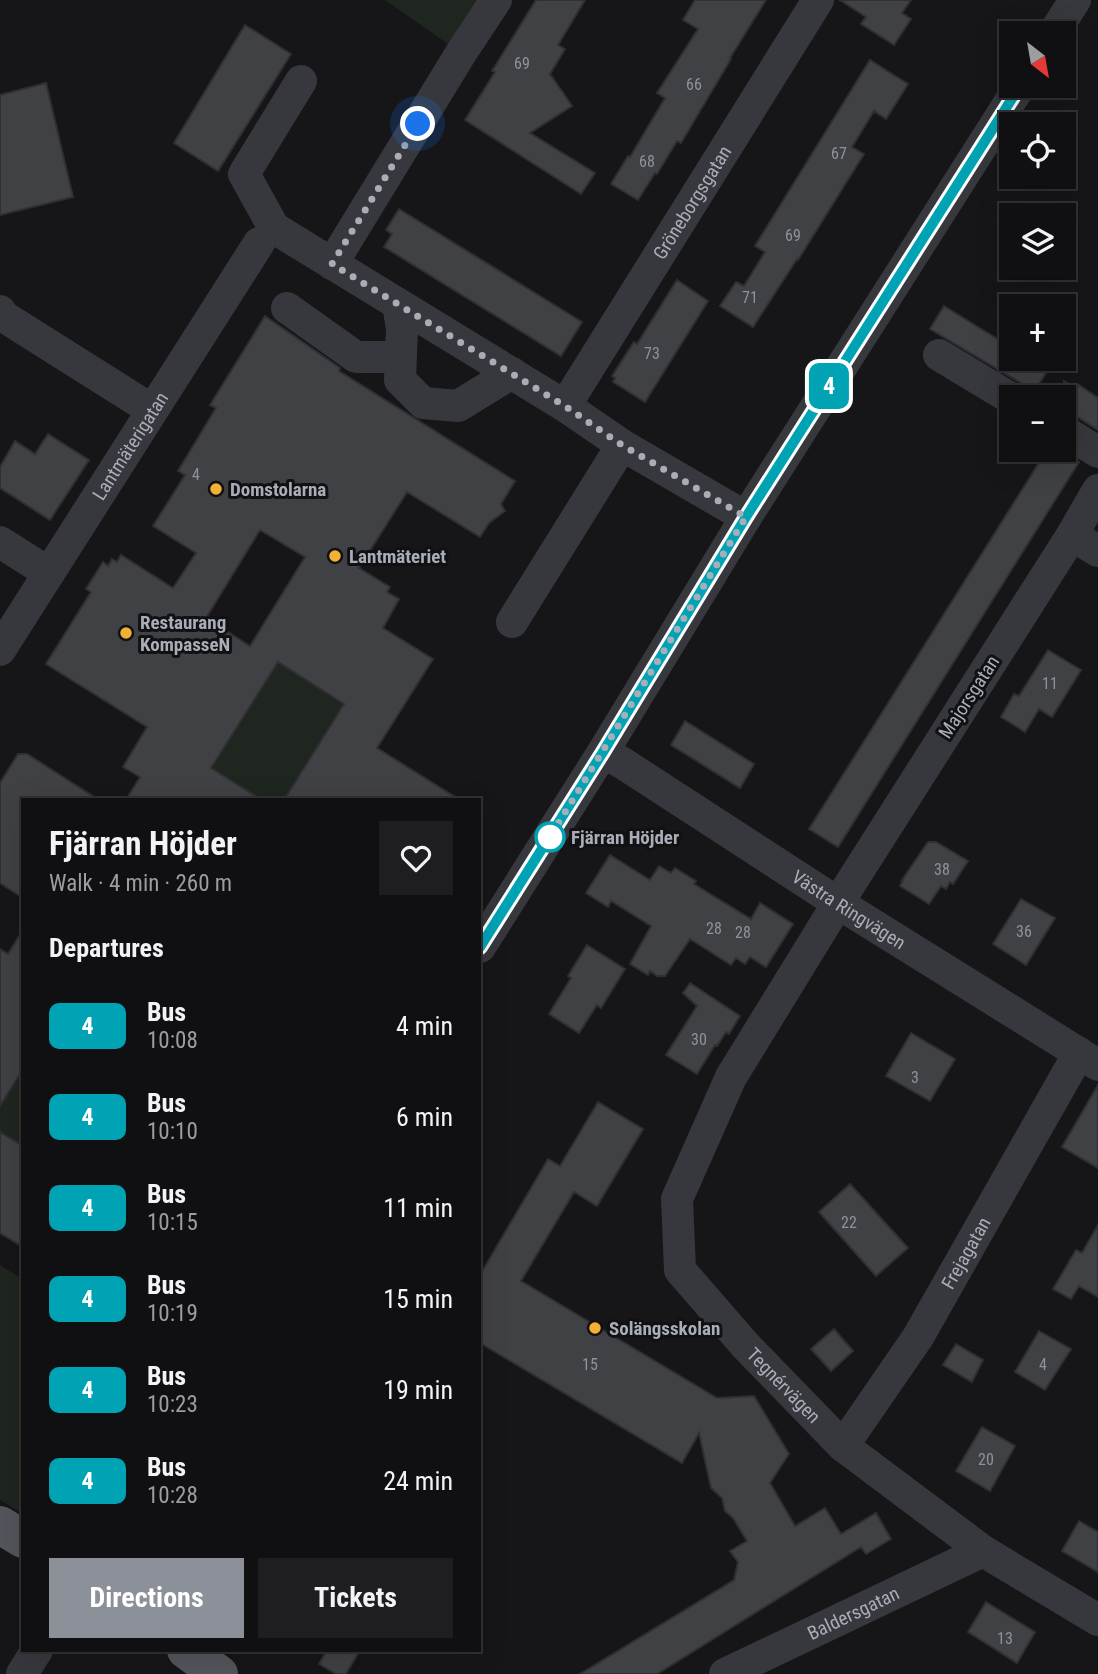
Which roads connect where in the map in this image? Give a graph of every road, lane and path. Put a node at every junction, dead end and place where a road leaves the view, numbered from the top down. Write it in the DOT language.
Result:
graph roads {
  1 [pos="496,0"];
  2 [pos="818,0"];
  3 [pos="1075,0"];
  4 [pos="1062,21"];
  5 [pos="301,81"];
  6 [pos="1012,98"];
  7 [pos="266,235"];
  8 [pos="332,264"];
  9 [pos="398,304"];
  10 [pos="286,308"];
  11 [pos="0,311"];
  12 [pos="939,355"];
  13 [pos="400,357"];
  14 [pos="512,373"];
  15 [pos="999,391"];
  16 [pos="565,406"];
  17 [pos="152,410"];
  18 [pos="1076,438"];
  19 [pos="622,445"];
  20 [pos="1098,452"];
  21 [pos="1098,490"];
  22 [pos="746,517"];
  23 [pos="0,542"];
  24 [pos="1085,543"];
  25 [pos="49,573"];
  26 [pos="512,622"];
  27 [pos="5,630"];
  28 [pos="603,752"];
  29 [pos="838,903"];
  30 [pos="481,945"];
  31 [pos="1088,1059"];
  32 [pos="843,1446"];
  33 [pos="0,1525"];
  34 [pos="21,1538"];
  35 [pos="983,1551"];
  36 [pos="1098,1620"];
  37 [pos="36,1652"];
  38 [pos="189,1652"];
  39 [pos="22,1674"];
  40 [pos="219,1674"];
  41 [pos="725,1674"];
  1 -- 8 [label="street"];
  2 -- 16 [label="street, Gröneborgsgatan"];
  3 -- 4 [label="street"];
  5 -- 7 [label="street"];
  6 -- 22 [label="street"];
  7 -- 8 [label="street"];
  7 -- 17 [label="street, Lantmäterigatan"];
  8 -- 9 [label="street"];
  9 -- 13 [label="street"];
  9 -- 14 [label="street"];
  10 -- 13 [label="street"];
  11 -- 17 [label="street"];
  12 -- 15 [label="street"];
  13 -- 14 [label="street"];
  14 -- 16 [label="street"];
  16 -- 19 [label="street"];
  17 -- 25 [label="street, Lantmäterigatan"];
  18 -- 20 [label="street"];
  19 -- 22 [label="street"];
  19 -- 26 [label="street"];
  21 -- 24 [label="street, Majorsgatan"];
  22 -- 28 [label="street"];
  23 -- 25 [label="street"];
  24 -- 29 [label="street, Majorsgatan"];
  25 -- 27 [label="street, Lantmäterigatan"];
  28 -- 29 [label="street, Västra Ringvägen"];
  28 -- 30 [label="street"];
  29 -- 31 [label="street, Västra Ringvägen"];
  29 -- 32 [label="street, Tegnérvägen"];
  31 -- 32 [label="street, Frejagatan"];
  32 -- 35 [label="street, Tegnérvägen"];
  33 -- 34 [label="main road"];
  35 -- 36 [label="street, Tegnérvägen"];
  35 -- 41 [label="street, Baldersgatan"];
  37 -- 39 [label="street"];
  38 -- 40 [label="main road"];
}
